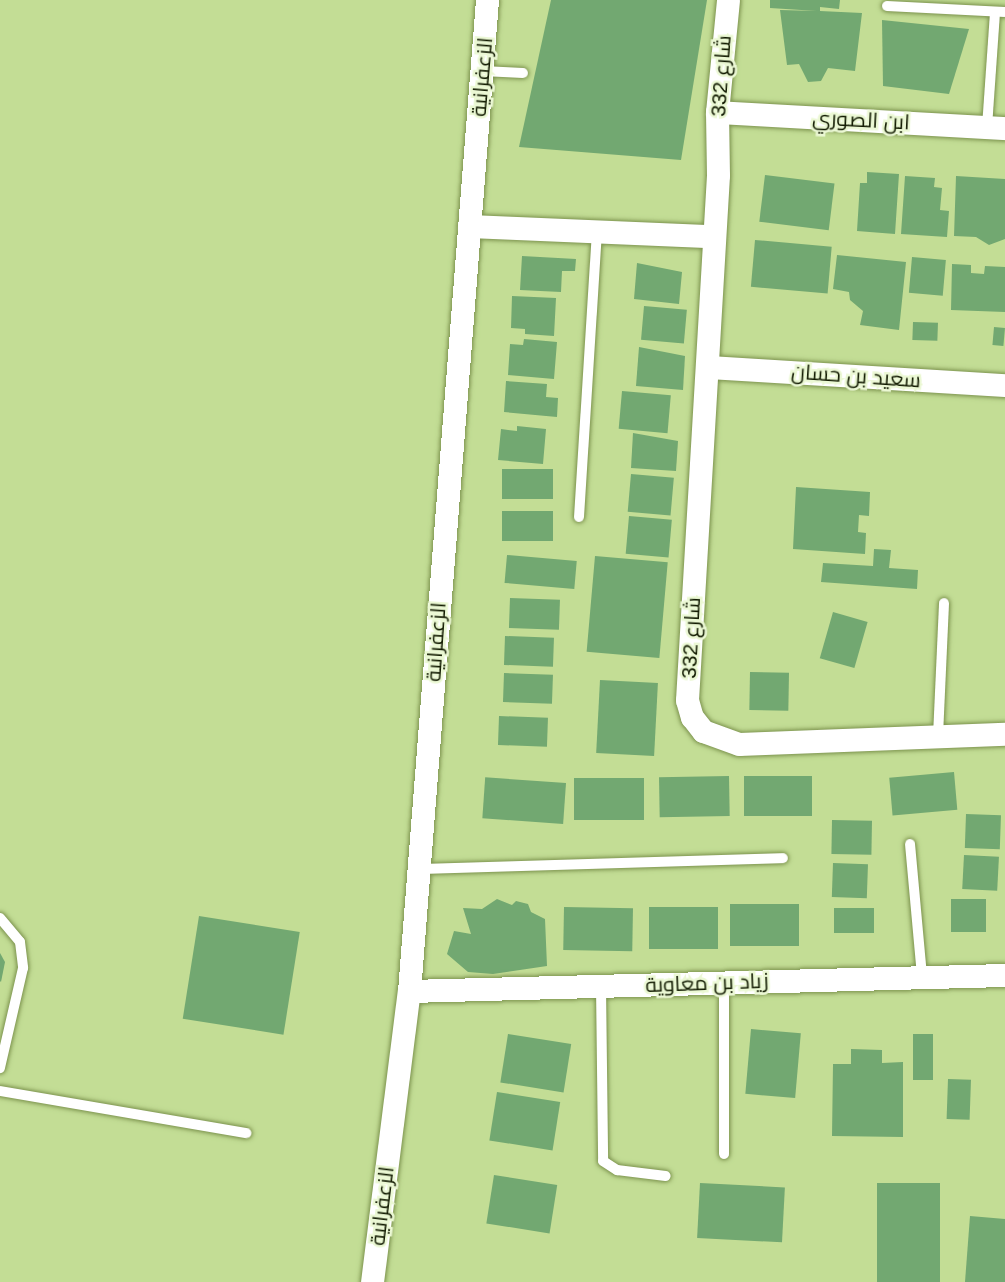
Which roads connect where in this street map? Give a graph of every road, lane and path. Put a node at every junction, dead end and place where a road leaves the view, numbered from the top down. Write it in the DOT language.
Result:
graph roads {
  1 [pos="487,0"];
  2 [pos="728,0"];
  3 [pos="887,6"];
  4 [pos="1000,12"];
  5 [pos="483,71"];
  6 [pos="523,74"];
  7 [pos="717,112"];
  8 [pos="996,127"];
  9 [pos="469,226"];
  10 [pos="597,230"];
  11 [pos="712,236"];
  12 [pos="708,367"];
  13 [pos="1005,385"];
  14 [pos="579,517"];
  15 [pos="944,603"];
  16 [pos="1005,734"];
  17 [pos="938,736"];
  18 [pos="910,844"];
  19 [pos="783,858"];
  20 [pos="418,869"];
  21 [pos="0,918"];
  22 [pos="1005,975"];
  23 [pos="922,978"];
  24 [pos="724,983"];
  25 [pos="601,986"];
  26 [pos="409,991"];
  27 [pos="0,1068"];
  28 [pos="0,1091"];
  29 [pos="246,1133"];
  30 [pos="724,1154"];
  31 [pos="666,1176"];
  32 [pos="372,1282"];
  1 -- 5 [label="street, الزعفرانية"];
  2 -- 7 [label="street, شارع 332"];
  3 -- 4 [label="lane"];
  4 -- 8 [label="lane"];
  5 -- 6 [label="lane"];
  5 -- 9 [label="street, الزعفرانية"];
  7 -- 8 [label="street, ابن الصوري"];
  7 -- 11 [label="street, شارع 332"];
  9 -- 10 [label="street"];
  9 -- 20 [label="street, الزعفرانية"];
  10 -- 11 [label="street"];
  10 -- 14 [label="lane"];
  11 -- 12 [label="street, شارع 332"];
  12 -- 13 [label="street, سعيد بن حسان"];
  12 -- 17 [label="street, شارع 332"];
  15 -- 17 [label="lane"];
  16 -- 17 [label="street, شارع 332"];
  18 -- 23 [label="lane"];
  19 -- 20 [label="lane"];
  20 -- 26 [label="street, الزعفرانية"];
  21 -- 27 [label="lane"];
  22 -- 23 [label="street, زياد بن معاوية"];
  23 -- 24 [label="street, زياد بن معاوية"];
  24 -- 25 [label="street, زياد بن معاوية"];
  24 -- 30 [label="lane"];
  25 -- 26 [label="street, زياد بن معاوية"];
  25 -- 31 [label="lane"];
  26 -- 32 [label="street, الزعفرانية"];
  28 -- 29 [label="lane"];
}
